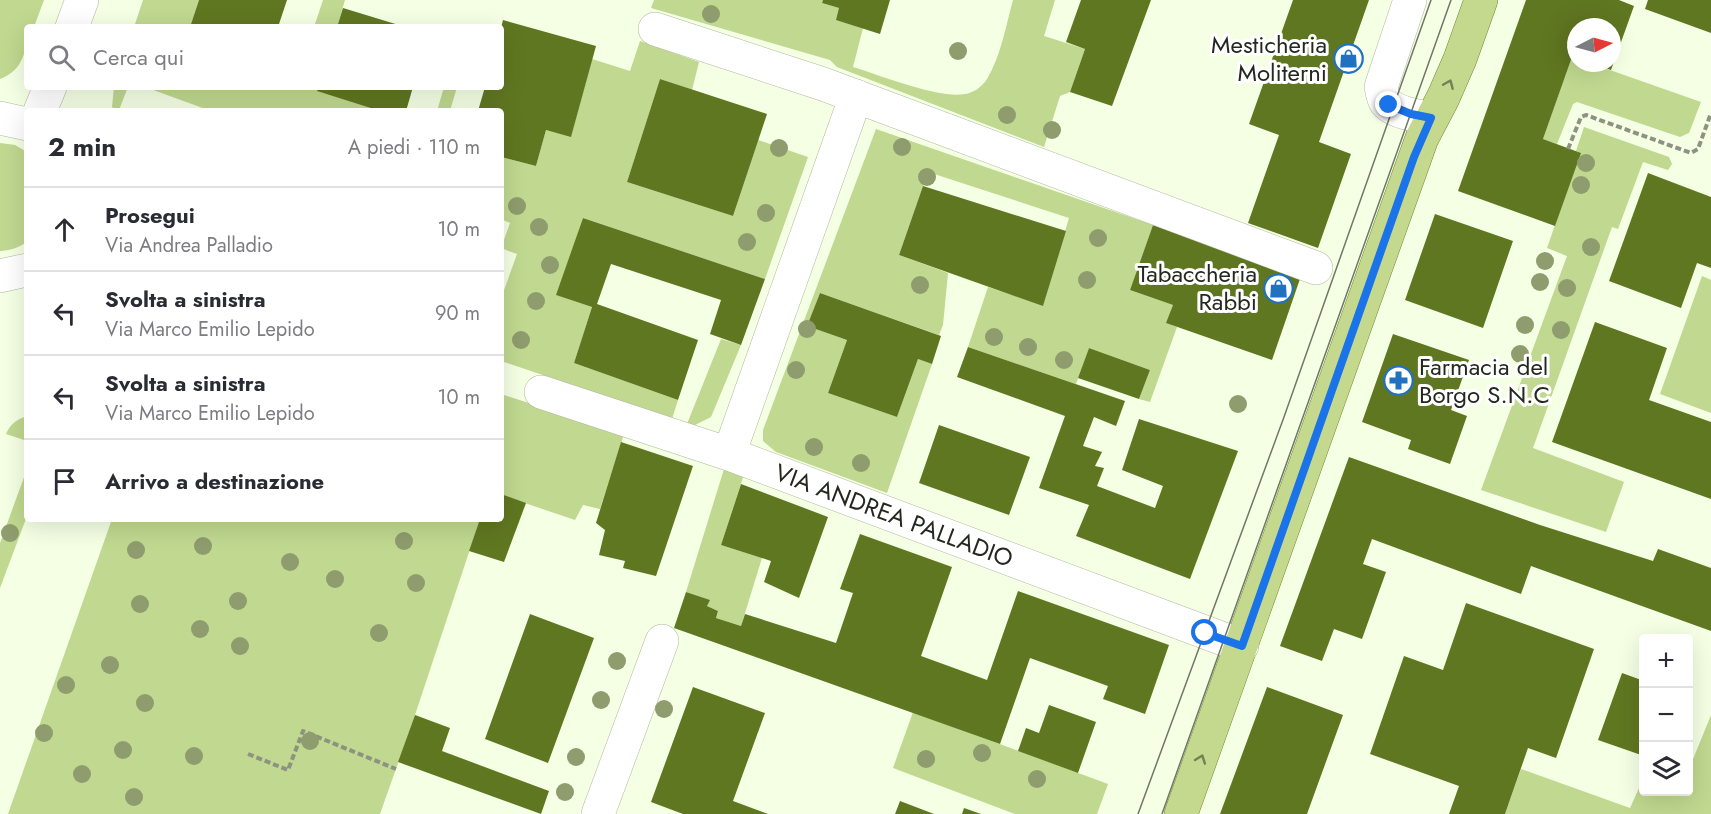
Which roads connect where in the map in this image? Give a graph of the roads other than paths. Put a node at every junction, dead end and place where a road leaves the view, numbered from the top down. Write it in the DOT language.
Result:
graph roads {
  1 [pos="82,0"];
  2 [pos="1410,0"];
  3 [pos="1481,0"];
  4 [pos="73,24"];
  5 [pos="655,29"];
  6 [pos="49,90"];
  7 [pos="856,96"];
  8 [pos="41,108"];
  9 [pos="0,118"];
  10 [pos="1431,118"];
  11 [pos="24,123"];
  12 [pos="1316,268"];
  13 [pos="24,271"];
  14 [pos="0,276"];
  15 [pos="541,392"];
  16 [pos="729,454"];
  17 [pos="662,641"];
  18 [pos="1242,646"];
  19 [pos="598,814"];
  20 [pos="1181,814"];
  1 -- 4 [label="lane"];
  2 -- 10 [label="lane"];
  10 -- 3 [label="main road, one-way"];
  5 -- 7 [label="lane"];
  6 -- 8 [label="lane"];
  7 -- 12 [label="lane"];
  7 -- 16 [label="lane"];
  9 -- 11 [label="lane"];
  10 -- 18 [label="main road"];
  13 -- 14 [label="lane"];
  15 -- 16 [label="lane, VIA ANDREA PALLADIO"];
  16 -- 18 [label="lane, VIA ANDREA PALLADIO"];
  17 -- 19 [label="lane"];
  20 -- 18 [label="main road, one-way"];
}
